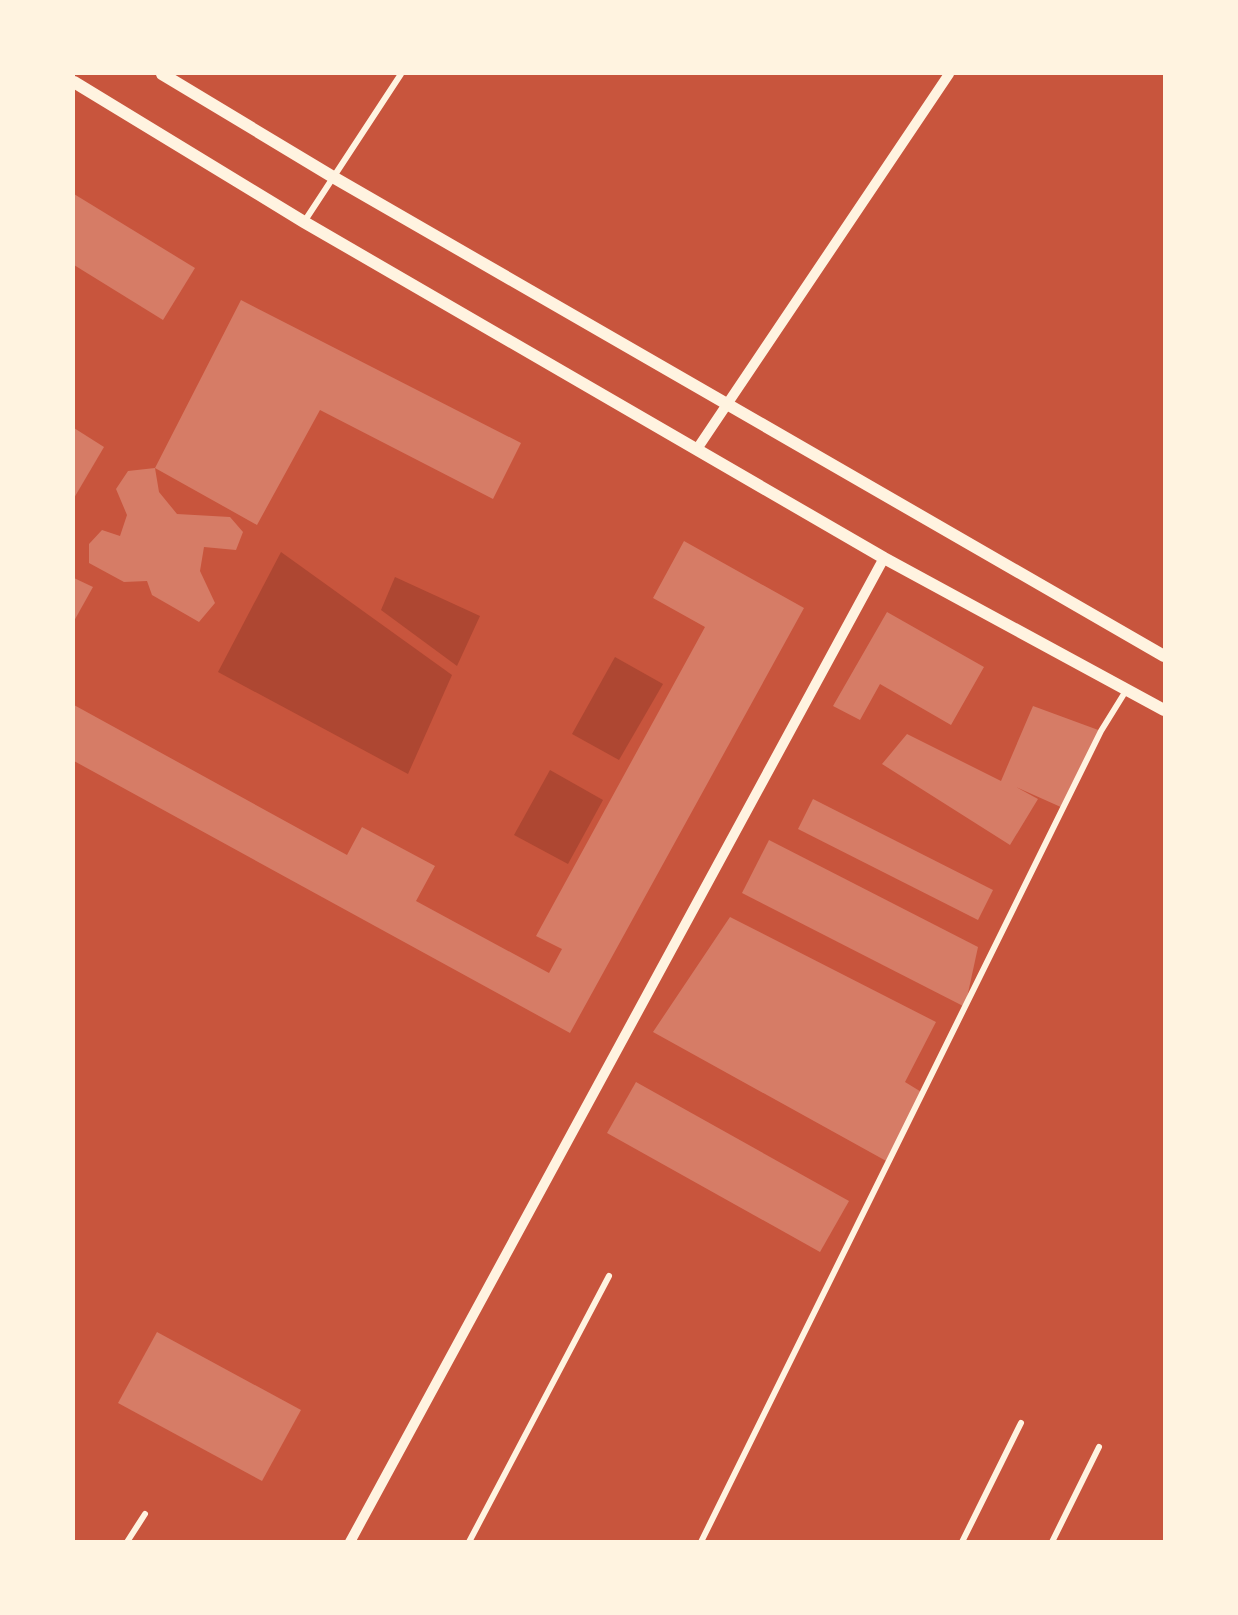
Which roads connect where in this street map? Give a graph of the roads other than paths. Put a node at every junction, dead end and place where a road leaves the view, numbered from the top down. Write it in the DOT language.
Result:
graph roads {
  1 [pos="162,74"];
  2 [pos="401,74"];
  3 [pos="949,74"];
  4 [pos="74,82"];
  5 [pos="333,177"];
  6 [pos="304,222"];
  7 [pos="728,404"];
  8 [pos="697,449"];
  9 [pos="884,558"];
  10 [pos="1164,656"];
  11 [pos="1127,689"];
  12 [pos="1164,711"];
  13 [pos="609,1276"];
  14 [pos="1021,1423"];
  15 [pos="1100,1447"];
  16 [pos="145,1514"];
  17 [pos="127,1542"];
  18 [pos="350,1542"];
  19 [pos="469,1542"];
  20 [pos="701,1542"];
  21 [pos="962,1542"];
  22 [pos="1052,1542"];
  1 -- 5 [label="main road"];
  2 -- 5 [label="street"];
  3 -- 7 [label="street"];
  4 -- 6 [label="main road"];
  5 -- 6 [label="street"];
  5 -- 7 [label="main road"];
  6 -- 8 [label="main road"];
  7 -- 8 [label="street"];
  7 -- 10 [label="main road"];
  8 -- 9 [label="main road"];
  9 -- 11 [label="main road"];
  9 -- 18 [label="street"];
  11 -- 12 [label="main road"];
  11 -- 20 [label="street"];
  13 -- 19 [label="street"];
  14 -- 21 [label="street"];
  15 -- 22 [label="street"];
  16 -- 17 [label="street"];
}
